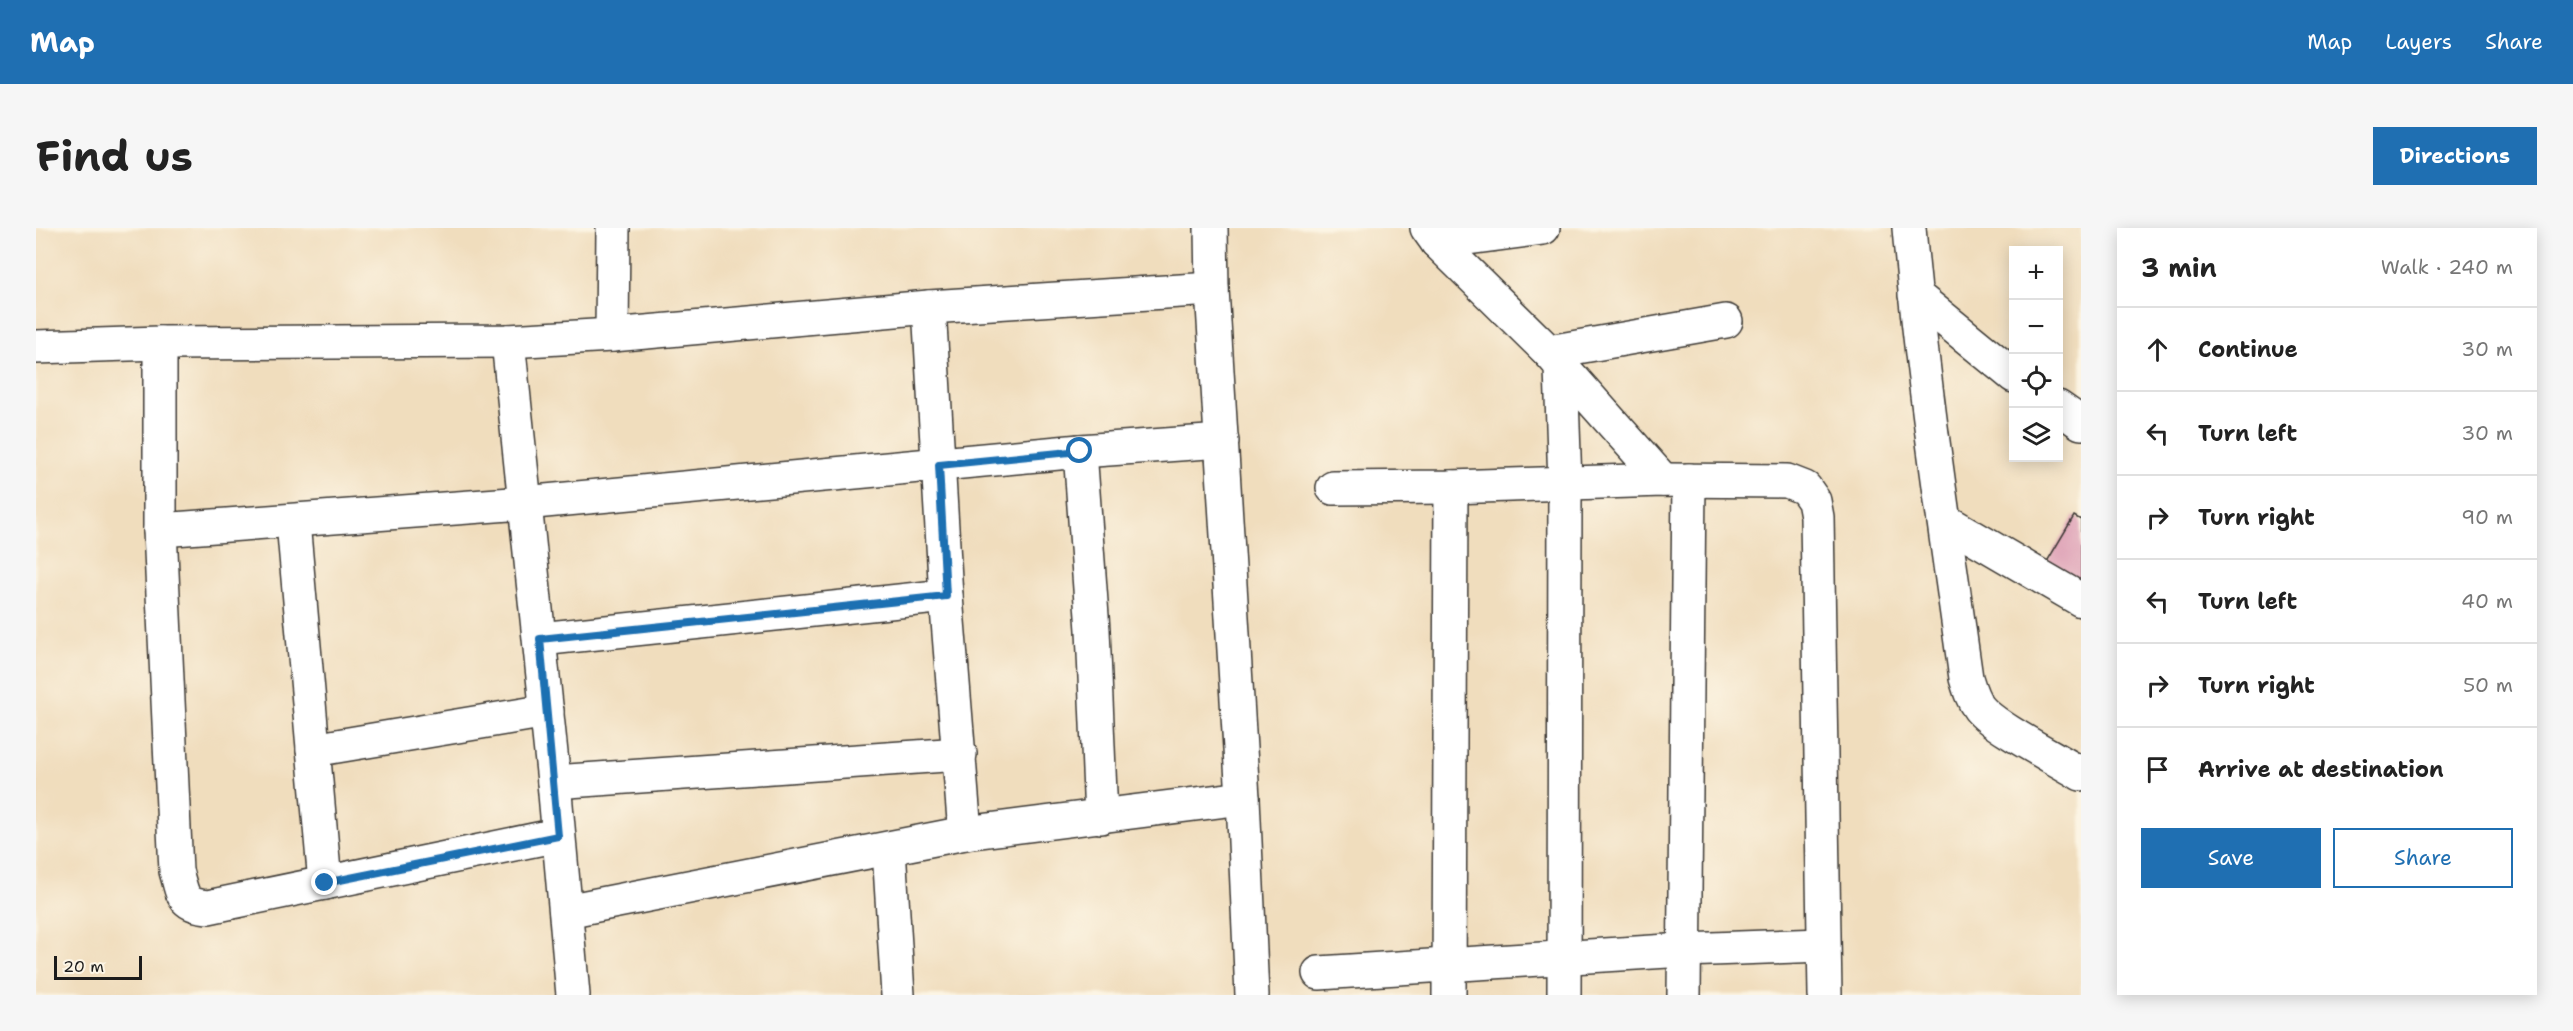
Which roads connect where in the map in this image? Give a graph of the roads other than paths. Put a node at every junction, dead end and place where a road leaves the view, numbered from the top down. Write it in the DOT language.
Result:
graph roads {
  1 [pos="613,228"];
  2 [pos="1211,228"];
  3 [pos="1543,228"];
  4 [pos="1909,228"];
  5 [pos="1432,235"];
  6 [pos="1212,289"];
  7 [pos="1915,295"];
  8 [pos="929,307"];
  9 [pos="1726,321"];
  10 [pos="612,334"];
  11 [pos="508,341"];
  12 [pos="160,343"];
  13 [pos="36,347"];
  14 [pos="1555,360"];
  15 [pos="2009,373"];
  16 [pos="2059,408"];
  17 [pos="2081,423"];
  18 [pos="1222,441"];
  19 [pos="1080,451"];
  20 [pos="939,465"];
  21 [pos="1676,480"];
  22 [pos="1565,484"];
  23 [pos="1451,487"];
  24 [pos="1333,488"];
  25 [pos="524,503"];
  26 [pos="1944,520"];
  27 [pos="292,522"];
  28 [pos="160,530"];
  29 [pos="946,596"];
  30 [pos="2081,600"];
  31 [pos="540,639"];
  32 [pos="547,711"];
  33 [pos="313,750"];
  34 [pos="960,754"];
  35 [pos="2081,774"];
  36 [pos="554,782"];
  37 [pos="1243,798"];
  38 [pos="1101,817"];
  39 [pos="965,834"];
  40 [pos="558,836"];
  41 [pos="889,849"];
  42 [pos="325,883"];
  43 [pos="566,911"];
  44 [pos="1823,945"];
  45 [pos="1684,950"];
  46 [pos="1564,957"];
  47 [pos="1319,973"];
  48 [pos="1449,980"];
  49 [pos="573,995"];
  50 [pos="898,995"];
  51 [pos="1252,995"];
  52 [pos="1564,995"];
  53 [pos="1684,995"];
  54 [pos="1826,995"];
  1 -- 10 [label="street"];
  2 -- 6 [label="street"];
  3 -- 5 [label="street"];
  4 -- 7 [label="street"];
  5 -- 14 [label="street"];
  6 -- 8 [label="street"];
  6 -- 18 [label="street"];
  7 -- 15 [label="street"];
  7 -- 26 [label="street"];
  8 -- 10 [label="street"];
  8 -- 20 [label="street"];
  9 -- 14 [label="street"];
  10 -- 11 [label="street"];
  11 -- 12 [label="street"];
  11 -- 25 [label="street"];
  12 -- 13 [label="street"];
  12 -- 28 [label="street"];
  14 -- 21 [label="street"];
  14 -- 22 [label="street"];
  16 -- 17 [label="street"];
  18 -- 19 [label="street"];
  18 -- 37 [label="street"];
  19 -- 20 [label="street"];
  19 -- 38 [label="street"];
  20 -- 25 [label="street"];
  20 -- 29 [label="street"];
  21 -- 22 [label="street"];
  21 -- 44 [label="street"];
  21 -- 45 [label="street"];
  22 -- 23 [label="street"];
  22 -- 46 [label="street"];
  23 -- 24 [label="street"];
  23 -- 48 [label="street"];
  25 -- 27 [label="street"];
  25 -- 31 [label="street"];
  26 -- 30 [label="street"];
  26 -- 35 [label="street"];
  27 -- 28 [label="street"];
  27 -- 33 [label="street"];
  28 -- 42 [label="street"];
  29 -- 31 [label="street"];
  29 -- 34 [label="street"];
  31 -- 32 [label="street"];
  32 -- 33 [label="street"];
  32 -- 36 [label="street"];
  33 -- 42 [label="street"];
  34 -- 36 [label="street"];
  34 -- 39 [label="street"];
  36 -- 40 [label="street"];
  37 -- 38 [label="street"];
  37 -- 51 [label="street"];
  38 -- 39 [label="street"];
  39 -- 41 [label="street"];
  40 -- 42 [label="street"];
  40 -- 43 [label="street"];
  41 -- 43 [label="street"];
  41 -- 50 [label="street"];
  43 -- 49 [label="street"];
  44 -- 45 [label="street"];
  44 -- 54 [label="street"];
  45 -- 46 [label="street"];
  45 -- 53 [label="street"];
  46 -- 48 [label="street"];
  46 -- 52 [label="street"];
  47 -- 48 [label="street"];
}
